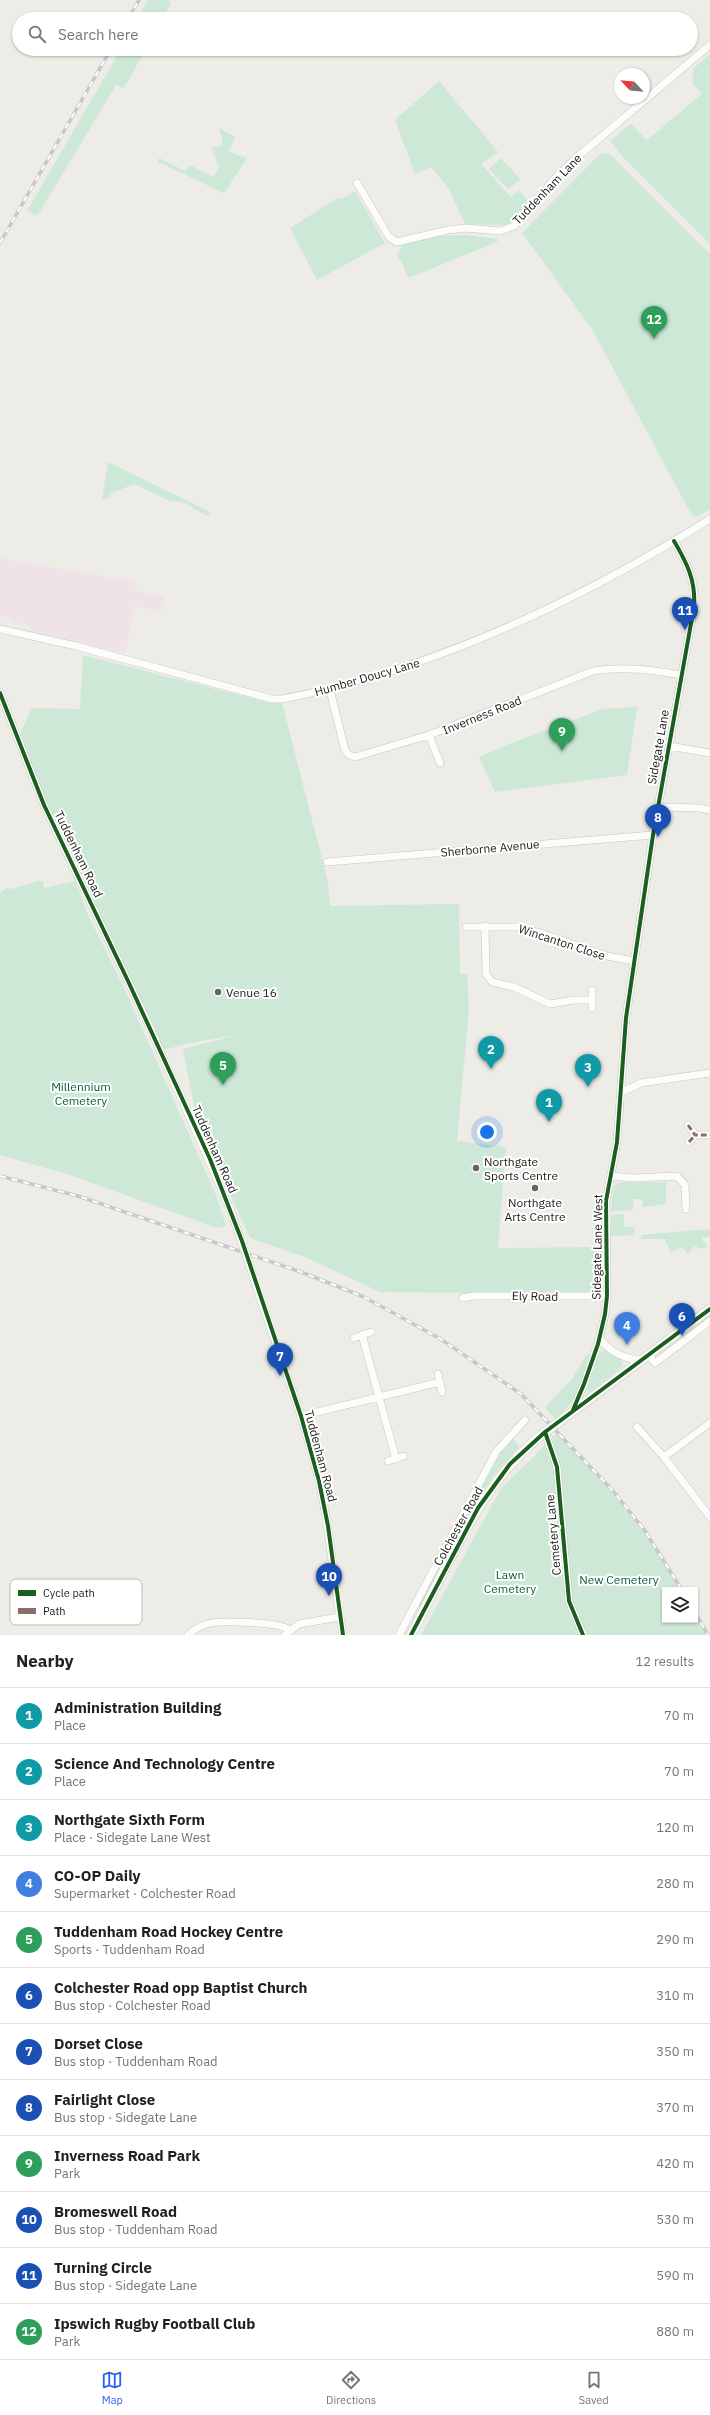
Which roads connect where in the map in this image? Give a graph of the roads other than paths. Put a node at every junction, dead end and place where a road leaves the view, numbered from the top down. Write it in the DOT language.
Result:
graph roads {
  1 [pos="710,45"];
  2 [pos="698,55"];
  3 [pos="697,56"];
  4 [pos="357,183"];
  5 [pos="710,519"];
  6 [pos="674,541"];
  7 [pos="0,629"];
  8 [pos="682,675"];
  9 [pos="330,690"];
  10 [pos="0,693"];
  11 [pos="429,735"];
  12 [pos="669,746"];
  13 [pos="710,753"];
  14 [pos="440,762"];
  15 [pos="658,807"];
  16 [pos="710,810"];
  17 [pos="653,835"];
  18 [pos="327,862"];
  19 [pos="485,926"];
  20 [pos="466,927"];
  21 [pos="634,961"];
  22 [pos="592,990"];
  23 [pos="710,1073"];
  24 [pos="620,1080"];
  25 [pos="641,1083"];
  26 [pos="620,1093"];
  27 [pos="688,1125"];
  28 [pos="695,1135"];
  29 [pos="710,1135"];
  30 [pos="689,1142"];
  31 [pos="610,1176"];
  32 [pos="687,1209"];
  33 [pos="607,1296"];
  34 [pos="463,1298"];
  35 [pos="710,1309"];
  36 [pos="710,1321"];
  37 [pos="371,1332"];
  38 [pos="362,1335"];
  39 [pos="354,1338"];
  40 [pos="600,1338"];
  41 [pos="622,1356"];
  42 [pos="645,1357"];
  43 [pos="629,1369"];
  44 [pos="438,1374"];
  45 [pos="440,1382"];
  46 [pos="442,1392"];
  47 [pos="380,1397"];
  48 [pos="572,1410"];
  49 [pos="301,1416"];
  50 [pos="525,1420"];
  51 [pos="710,1423"];
  52 [pos="637,1427"];
  53 [pos="546,1431"];
  54 [pos="404,1456"];
  55 [pos="664,1457"];
  56 [pos="396,1459"];
  57 [pos="388,1461"];
  58 [pos="468,1504"];
  59 [pos="478,1508"];
  60 [pos="710,1517"];
  61 [pos="413,1608"];
  62 [pos="422,1614"];
  63 [pos="339,1617"];
  64 [pos="287,1632"];
  65 [pos="188,1635"];
  66 [pos="343,1635"];
  67 [pos="399,1635"];
  68 [pos="411,1635"];
  69 [pos="583,1635"];
  1 -- 2 [label="street, Tuddenham Lane"];
  3 -- 4 [label="street, Tuddenham Lane"];
  5 -- 6 [label="street, Humber Doucy Lane"];
  6 -- 8 [label="street, Sidegate Lane"];
  6 -- 9 [label="street, Humber Doucy Lane"];
  7 -- 9 [label="street, Humber Doucy Lane"];
  8 -- 11 [label="street, Inverness Road"];
  8 -- 12 [label="street, Sidegate Lane"];
  9 -- 11 [label="street, Inverness Road"];
  10 -- 49 [label="street, Tuddenham Road, bridge"];
  11 -- 14 [label="street"];
  12 -- 13 [label="street"];
  12 -- 15 [label="street, Sidegate Lane"];
  15 -- 16 [label="street"];
  15 -- 17 [label="street, Sidegate Lane"];
  17 -- 18 [label="street, Sherborne Avenue"];
  17 -- 21 [label="street, Sidegate Lane"];
  19 -- 20 [label="street, Wincanton Close"];
  19 -- 21 [label="street, Wincanton Close"];
  19 -- 22 [label="street"];
  21 -- 24 [label="street, Sidegate Lane"];
  23 -- 25 [label="street"];
  24 -- 25 [label="street"];
  24 -- 26 [label="street, Sidegate Lane West"];
  25 -- 26 [label="street"];
  26 -- 31 [label="street, Sidegate Lane West"];
  27 -- 28 [label="street"];
  28 -- 29 [label="street"];
  28 -- 30 [label="street"];
  31 -- 32 [label="street"];
  31 -- 33 [label="street, Sidegate Lane West"];
  33 -- 34 [label="street, Ely Road"];
  33 -- 40 [label="street, Sidegate Lane West"];
  35 -- 42 [label="main road, Colchester Road"];
  36 -- 42 [label="street"];
  37 -- 38 [label="street"];
  38 -- 39 [label="street"];
  38 -- 47 [label="street"];
  40 -- 41 [label="street"];
  40 -- 48 [label="street, Sidegate Lane West"];
  41 -- 42 [label="street"];
  41 -- 43 [label="street"];
  42 -- 43 [label="main road, Colchester Road"];
  43 -- 48 [label="main road, Colchester Road"];
  44 -- 45 [label="street"];
  45 -- 46 [label="street"];
  45 -- 47 [label="street"];
  47 -- 49 [label="street"];
  47 -- 56 [label="street"];
  48 -- 53 [label="main road, Colchester Road, bridge"];
  49 -- 63 [label="street, Tuddenham Road"];
  50 -- 58 [label="street, Colchester Road"];
  51 -- 55 [label="street"];
  52 -- 55 [label="street"];
  53 -- 59 [label="main road, Colchester Road"];
  53 -- 69 [label="street, Cemetery Lane"];
  54 -- 56 [label="street"];
  55 -- 60 [label="street"];
  56 -- 57 [label="street"];
  58 -- 59 [label="street, Colchester Road"];
  58 -- 61 [label="street, Colchester Road"];
  59 -- 62 [label="main road, Colchester Road"];
  61 -- 62 [label="street"];
  61 -- 67 [label="street, Colchester Road"];
  62 -- 68 [label="main road, Colchester Road"];
  63 -- 64 [label="street"];
  63 -- 66 [label="street, Tuddenham Road"];
  64 -- 65 [label="street"];
}
